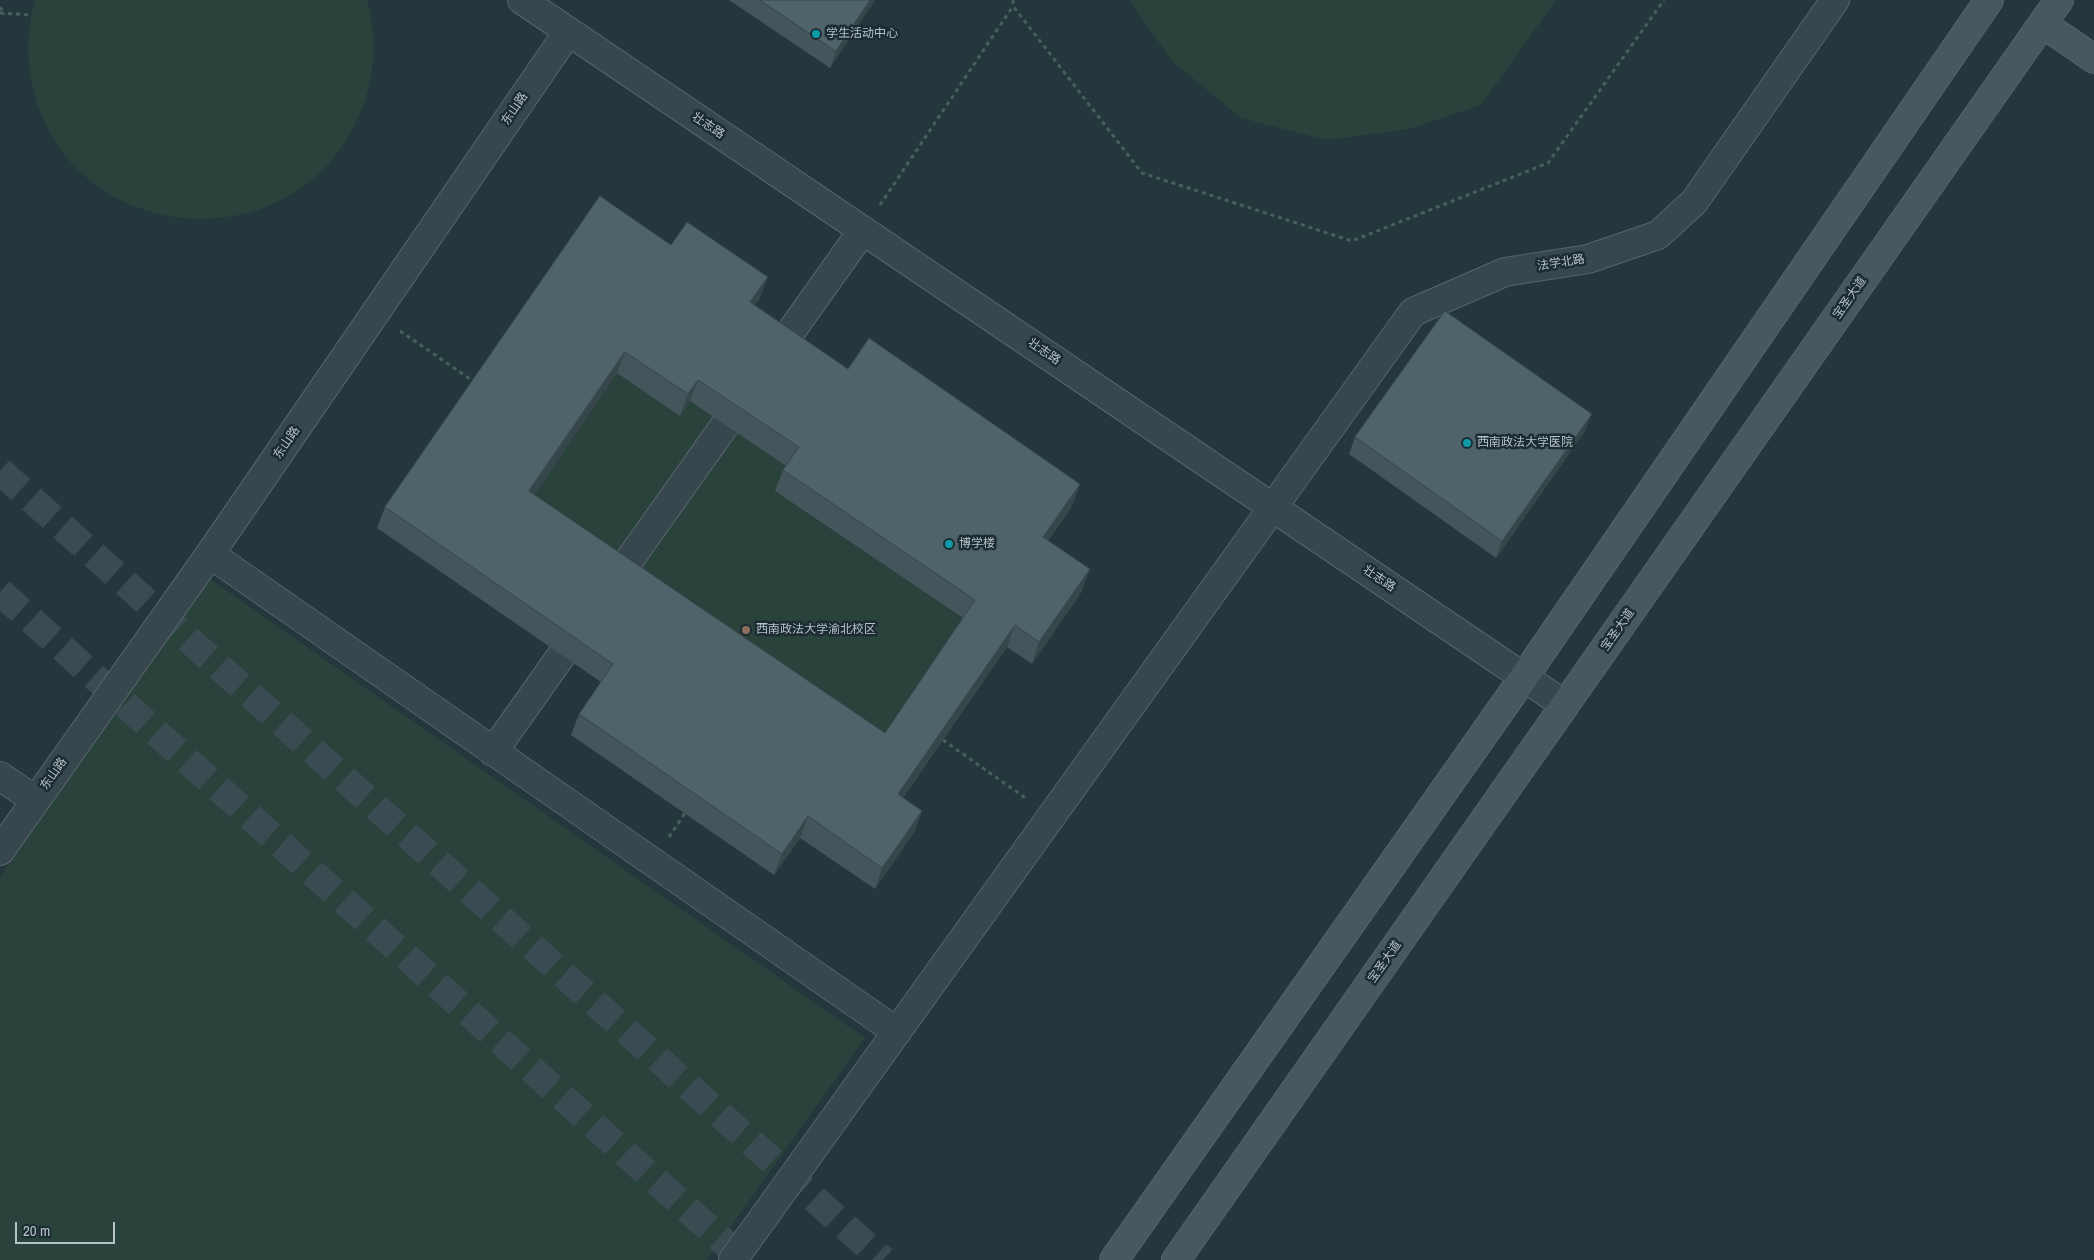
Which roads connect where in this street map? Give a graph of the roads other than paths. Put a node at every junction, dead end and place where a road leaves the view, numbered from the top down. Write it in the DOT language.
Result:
graph roads {
  1 [pos="522,0"];
  2 [pos="1835,0"];
  3 [pos="1989,0"];
  4 [pos="2059,0"];
  5 [pos="2043,24"];
  6 [pos="568,32"];
  7 [pos="2094,59"];
  8 [pos="863,230"];
  9 [pos="1273,508"];
  10 [pos="210,554"];
  11 [pos="1524,677"];
  12 [pos="1565,705"];
  13 [pos="493,752"];
  14 [pos="0,776"];
  15 [pos="35,800"];
  16 [pos="0,851"];
  17 [pos="897,1032"];
  18 [pos="733,1260"];
  19 [pos="1114,1260"];
  20 [pos="1176,1260"];
  1 -- 6 [label="street, 壮志路"];
  2 -- 9 [label="street, 法学北路"];
  3 -- 11 [label="main road"];
  4 -- 5 [label="main road, 宝圣大道"];
  5 -- 7 [label="main road"];
  5 -- 12 [label="main road, 宝圣大道"];
  6 -- 8 [label="street, 壮志路"];
  6 -- 10 [label="street, 东山路"];
  8 -- 9 [label="street, 壮志路"];
  8 -- 13 [label="street"];
  9 -- 11 [label="street, 壮志路"];
  9 -- 17 [label="street, 法学北路"];
  10 -- 13 [label="street"];
  10 -- 15 [label="street, 东山路"];
  11 -- 12 [label="street, 壮志路"];
  11 -- 19 [label="main road"];
  12 -- 20 [label="main road, 宝圣大道"];
  13 -- 17 [label="street"];
  14 -- 15 [label="street"];
  15 -- 16 [label="street, 东山路"];
  17 -- 18 [label="street, 法学北路"];
}
